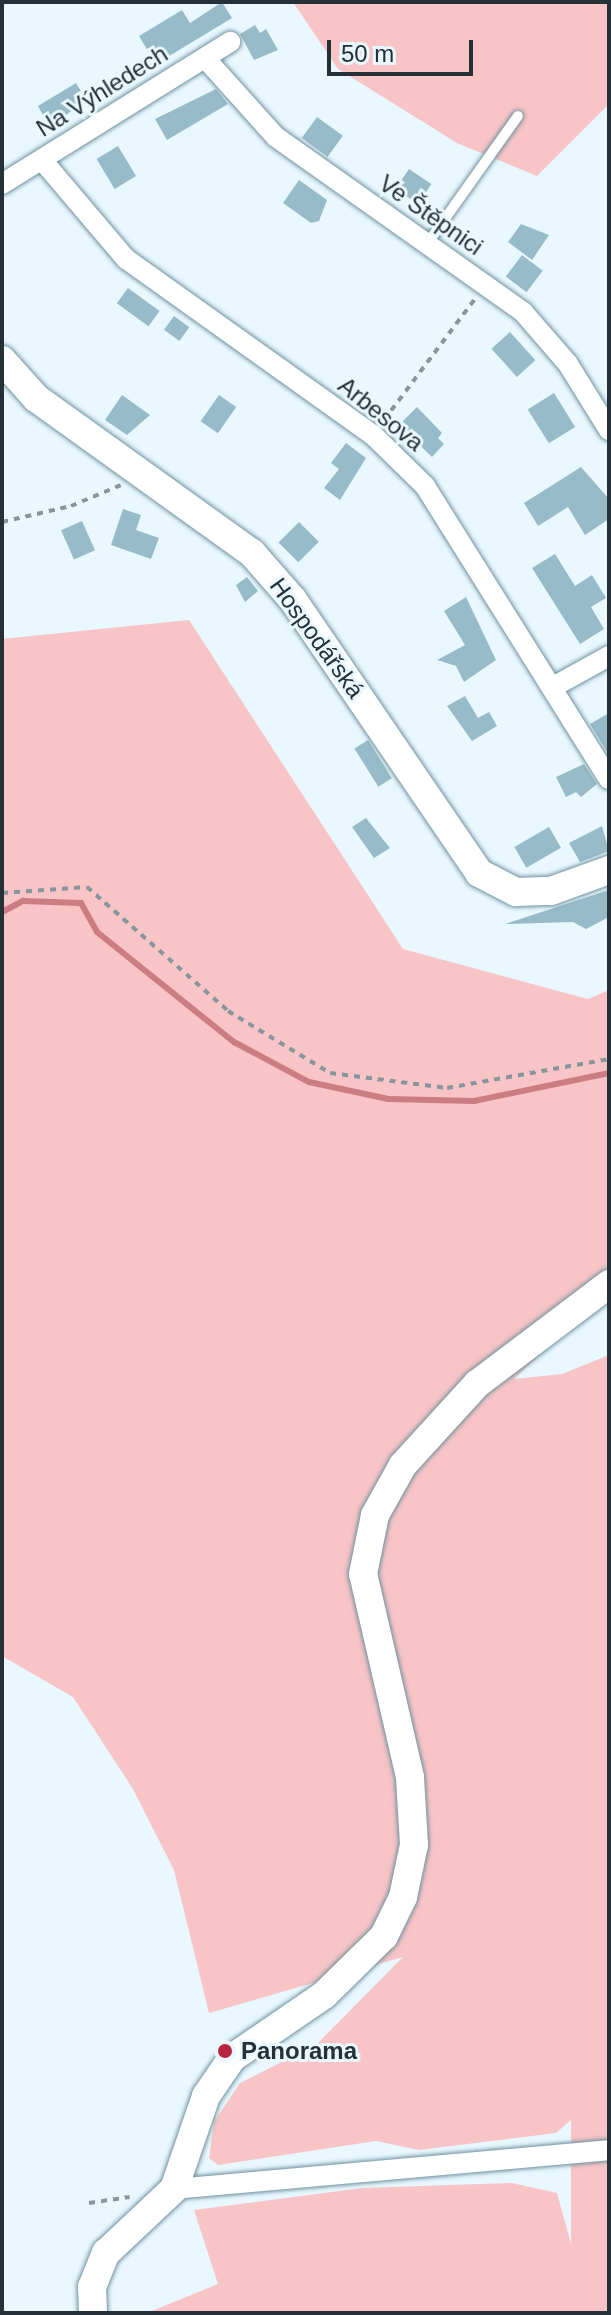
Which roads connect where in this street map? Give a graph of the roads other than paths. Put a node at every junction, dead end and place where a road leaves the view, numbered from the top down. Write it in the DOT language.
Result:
graph roads {
  1 [pos="230,42"];
  2 [pos="205,58"];
  3 [pos="518,116"];
  4 [pos="42,160"];
  5 [pos="2,184"];
  6 [pos="427,244"];
  7 [pos="2,360"];
  8 [pos="609,430"];
  9 [pos="609,656"];
  10 [pos="553,687"];
  11 [pos="609,779"];
  12 [pos="609,870"];
  13 [pos="609,1284"];
  14 [pos="609,2150"];
  15 [pos="174,2189"];
  16 [pos="93,2313"];
  1 -- 2 [label="street, Na Výhledech"];
  2 -- 4 [label="street, Na Výhledech"];
  2 -- 6 [label="street, Ve Štěpnici"];
  3 -- 6 [label="lane"];
  4 -- 5 [label="street, Na Výhledech"];
  4 -- 10 [label="street, Arbesova"];
  6 -- 8 [label="street, Ve Štěpnici"];
  7 -- 12 [label="street, Hospodářská"];
  9 -- 10 [label="street"];
  10 -- 11 [label="street, Arbesova"];
  13 -- 15 [label="street"];
  14 -- 15 [label="street"];
  15 -- 16 [label="street"];
}
